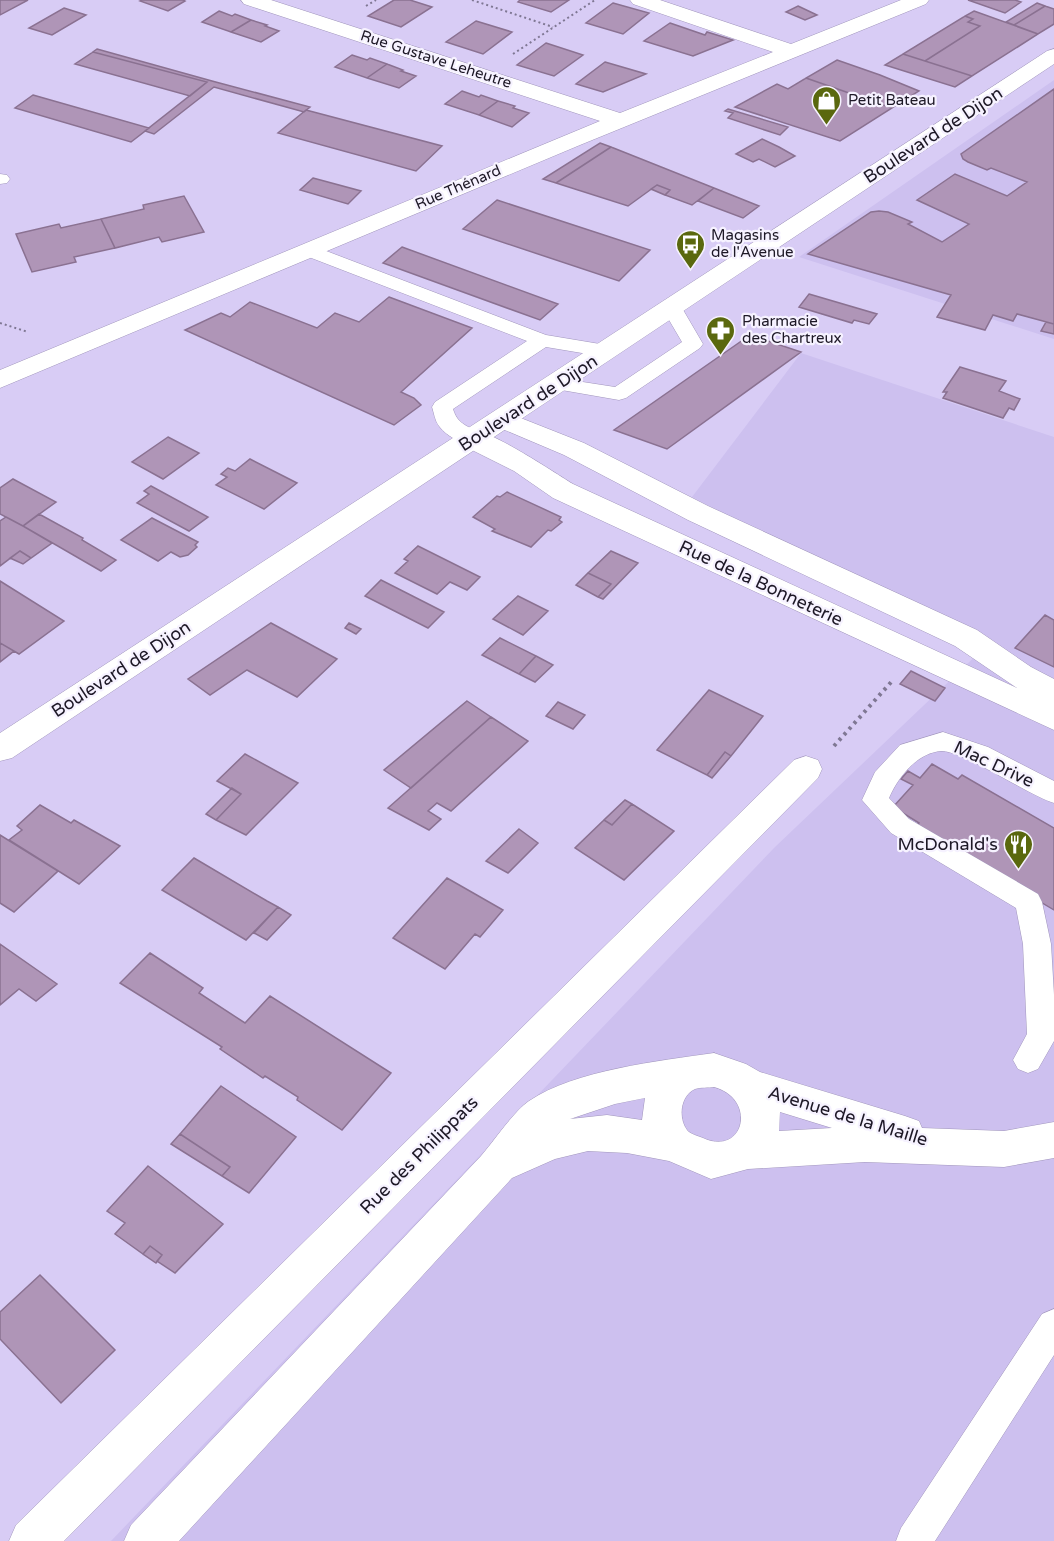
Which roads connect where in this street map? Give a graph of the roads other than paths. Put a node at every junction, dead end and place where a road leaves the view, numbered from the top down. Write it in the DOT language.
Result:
graph roads {
  1 [pos="251,0"];
  2 [pos="640,0"];
  3 [pos="919,0"];
  4 [pos="791,51"];
  5 [pos="1052,57"];
  6 [pos="620,120"];
  7 [pos="308,250"];
  8 [pos="672,308"];
  9 [pos="542,340"];
  10 [pos="606,351"];
  11 [pos="0,354"];
  12 [pos="11,376"];
  13 [pos="557,384"];
  14 [pos="503,419"];
  15 [pos="472,439"];
  16 [pos="1054,693"];
  17 [pos="1054,718"];
  18 [pos="0,748"];
  19 [pos="806,769"];
  20 [pos="1054,794"];
  21 [pos="1028,1060"];
  22 [pos="685,1074"];
  23 [pos="748,1086"];
  24 [pos="1054,1140"];
  25 [pos="674,1144"];
  26 [pos="947,1147"];
  27 [pos="747,1151"];
  28 [pos="495,1169"];
  29 [pos="1054,1325"];
  30 [pos="32,1541"];
  31 [pos="147,1541"];
  32 [pos="914,1541"];
  1 -- 6 [label="street, Rue Gustave Leheutre"];
  2 -- 4 [label="street"];
  3 -- 4 [label="street, Rue Thénard"];
  4 -- 6 [label="street, Rue Thénard"];
  5 -- 8 [label="street, Boulevard de Dijon"];
  6 -- 7 [label="street, Rue Thénard"];
  7 -- 9 [label="lane"];
  7 -- 12 [label="street, Rue Thénard"];
  8 -- 10 [label="street, Boulevard de Dijon"];
  8 -- 13 [label="lane"];
  9 -- 10 [label="lane"];
  9 -- 15 [label="lane"];
  10 -- 13 [label="street, Boulevard de Dijon"];
  11 -- 12 [label="street"];
  13 -- 14 [label="street, Boulevard de Dijon"];
  14 -- 15 [label="street, Boulevard de Dijon"];
  14 -- 16 [label="street, Rue de la Bonneterie"];
  15 -- 17 [label="street, Rue de la Bonneterie"];
  15 -- 18 [label="street, Boulevard de Dijon"];
  19 -- 30 [label="street, Rue des Philippats"];
  20 -- 21 [label="lane, Mac Drive"];
  22 -- 23 [label="street"];
  22 -- 25 [label="street"];
  22 -- 28 [label="street"];
  23 -- 26 [label="street, Avenue de la Maille"];
  23 -- 27 [label="street"];
  24 -- 26 [label="street, Avenue de la Maille"];
  25 -- 27 [label="street"];
  25 -- 28 [label="street"];
  26 -- 27 [label="street, Avenue de la Maille"];
  28 -- 31 [label="street"];
  29 -- 32 [label="lane"];
}
